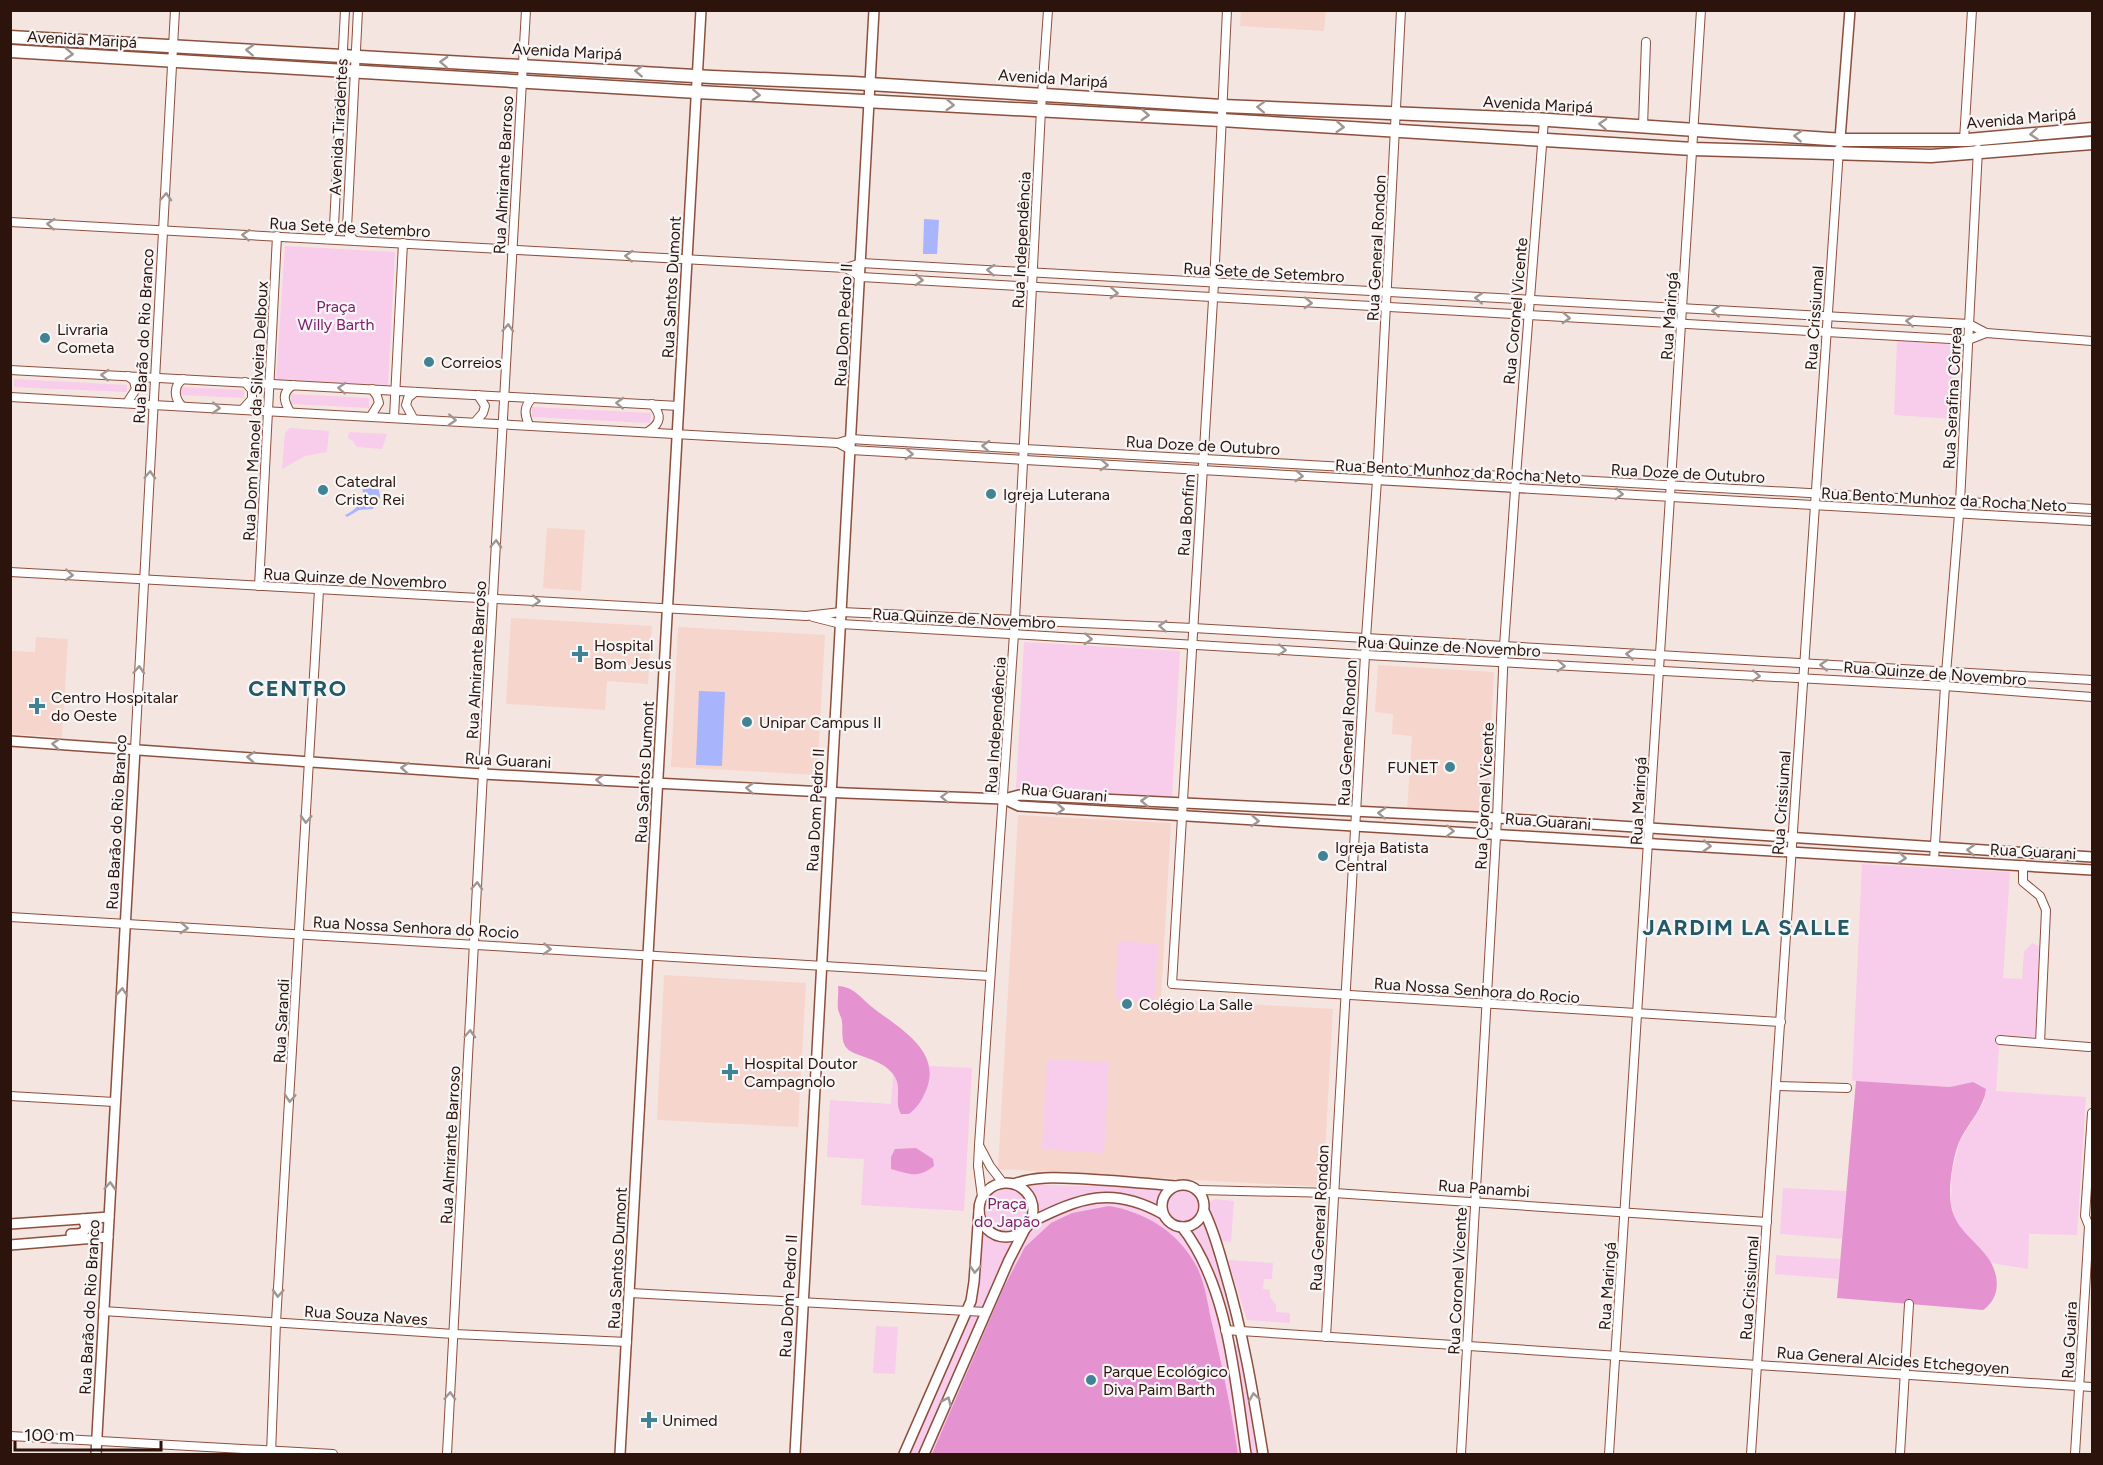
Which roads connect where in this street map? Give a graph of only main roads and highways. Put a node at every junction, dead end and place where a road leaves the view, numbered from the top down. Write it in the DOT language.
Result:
graph roads {
  1 [pos="10,37"];
  2 [pos="150,45"];
  3 [pos="195,47"];
  4 [pos="10,51"];
  5 [pos="320,55"];
  6 [pos="378,58"];
  7 [pos="149,59"];
  8 [pos="194,62"];
  9 [pos="502,65"];
  10 [pos="546,66"];
  11 [pos="319,69"];
  12 [pos="377,73"];
  13 [pos="676,74"];
  14 [pos="721,77"];
  15 [pos="499,80"];
  16 [pos="546,83"];
  17 [pos="853,83"];
  18 [pos="671,90"];
  19 [pos="720,93"];
  20 [pos="1024,93"];
  21 [pos="1074,96"];
  22 [pos="846,100"];
  23 [pos="1222,106"];
  24 [pos="1022,108"];
  25 [pos="1071,111"];
  26 [pos="1221,120"];
  27 [pos="1544,120"];
  28 [pos="1695,129"];
  29 [pos="2092,129"];
  30 [pos="1985,138"];
  31 [pos="1542,139"];
  32 [pos="1840,139"];
  33 [pos="1964,140"];
  34 [pos="2092,143"];
  35 [pos="1694,149"];
  36 [pos="1984,152"];
  37 [pos="1838,154"];
  38 [pos="1963,154"];
  1 -- 2 [label="main road, Avenida Maripá"];
  2 -- 3 [label="main road, Avenida Maripá"];
  2 -- 7 [label="main road"];
  5 -- 3 [label="main road, Avenida Maripá, one-way"];
  3 -- 8 [label="main road"];
  4 -- 7 [label="main road, Avenida Maripá, one-way"];
  5 -- 6 [label="main road, Avenida Maripá"];
  5 -- 11 [label="main road"];
  9 -- 6 [label="main road, Avenida Maripá, one-way"];
  6 -- 12 [label="main road"];
  7 -- 8 [label="main road, Avenida Maripá"];
  8 -- 11 [label="main road, Avenida Maripá"];
  9 -- 10 [label="main road, Avenida Maripá"];
  9 -- 15 [label="main road"];
  13 -- 10 [label="main road, Avenida Maripá, one-way"];
  10 -- 16 [label="main road"];
  11 -- 12 [label="main road, Avenida Maripá"];
  12 -- 15 [label="main road, Avenida Maripá"];
  13 -- 14 [label="main road, Avenida Maripá"];
  13 -- 18 [label="main road"];
  14 -- 17 [label="main road, Avenida Maripá"];
  14 -- 19 [label="main road"];
  15 -- 16 [label="main road, Avenida Maripá"];
  16 -- 18 [label="main road, Avenida Maripá"];
  17 -- 20 [label="main road, Avenida Maripá"];
  17 -- 22 [label="main road"];
  18 -- 19 [label="main road, Avenida Maripá"];
  19 -- 22 [label="main road, Avenida Maripá, one-way"];
  20 -- 21 [label="main road, Avenida Maripá"];
  20 -- 24 [label="main road"];
  21 -- 23 [label="main road, Avenida Maripá"];
  21 -- 25 [label="main road"];
  22 -- 24 [label="main road, Avenida Maripá, one-way"];
  23 -- 26 [label="main road"];
  27 -- 23 [label="main road, Avenida Maripá, one-way"];
  24 -- 25 [label="main road, Avenida Maripá"];
  25 -- 26 [label="main road, Avenida Maripá, one-way"];
  26 -- 31 [label="main road, Avenida Maripá, one-way"];
  28 -- 27 [label="main road, Avenida Maripá, one-way"];
  27 -- 31 [label="main road"];
  27 -- 31 [label="main road"];
  32 -- 28 [label="main road, Avenida Maripá, one-way"];
  28 -- 35 [label="main road"];
  29 -- 30 [label="main road, Avenida Maripá, one-way"];
  30 -- 33 [label="main road, Avenida Maripá"];
  30 -- 36 [label="main road"];
  31 -- 35 [label="main road, Avenida Maripá"];
  32 -- 33 [label="main road, Avenida Maripá"];
  32 -- 37 [label="main road"];
  32 -- 37 [label="main road"];
  33 -- 38 [label="main road"];
  34 -- 36 [label="main road, Avenida Maripá"];
  35 -- 37 [label="main road, Avenida Maripá"];
  36 -- 38 [label="main road, Avenida Maripá"];
  37 -- 38 [label="main road, Avenida Maripá"];
}
